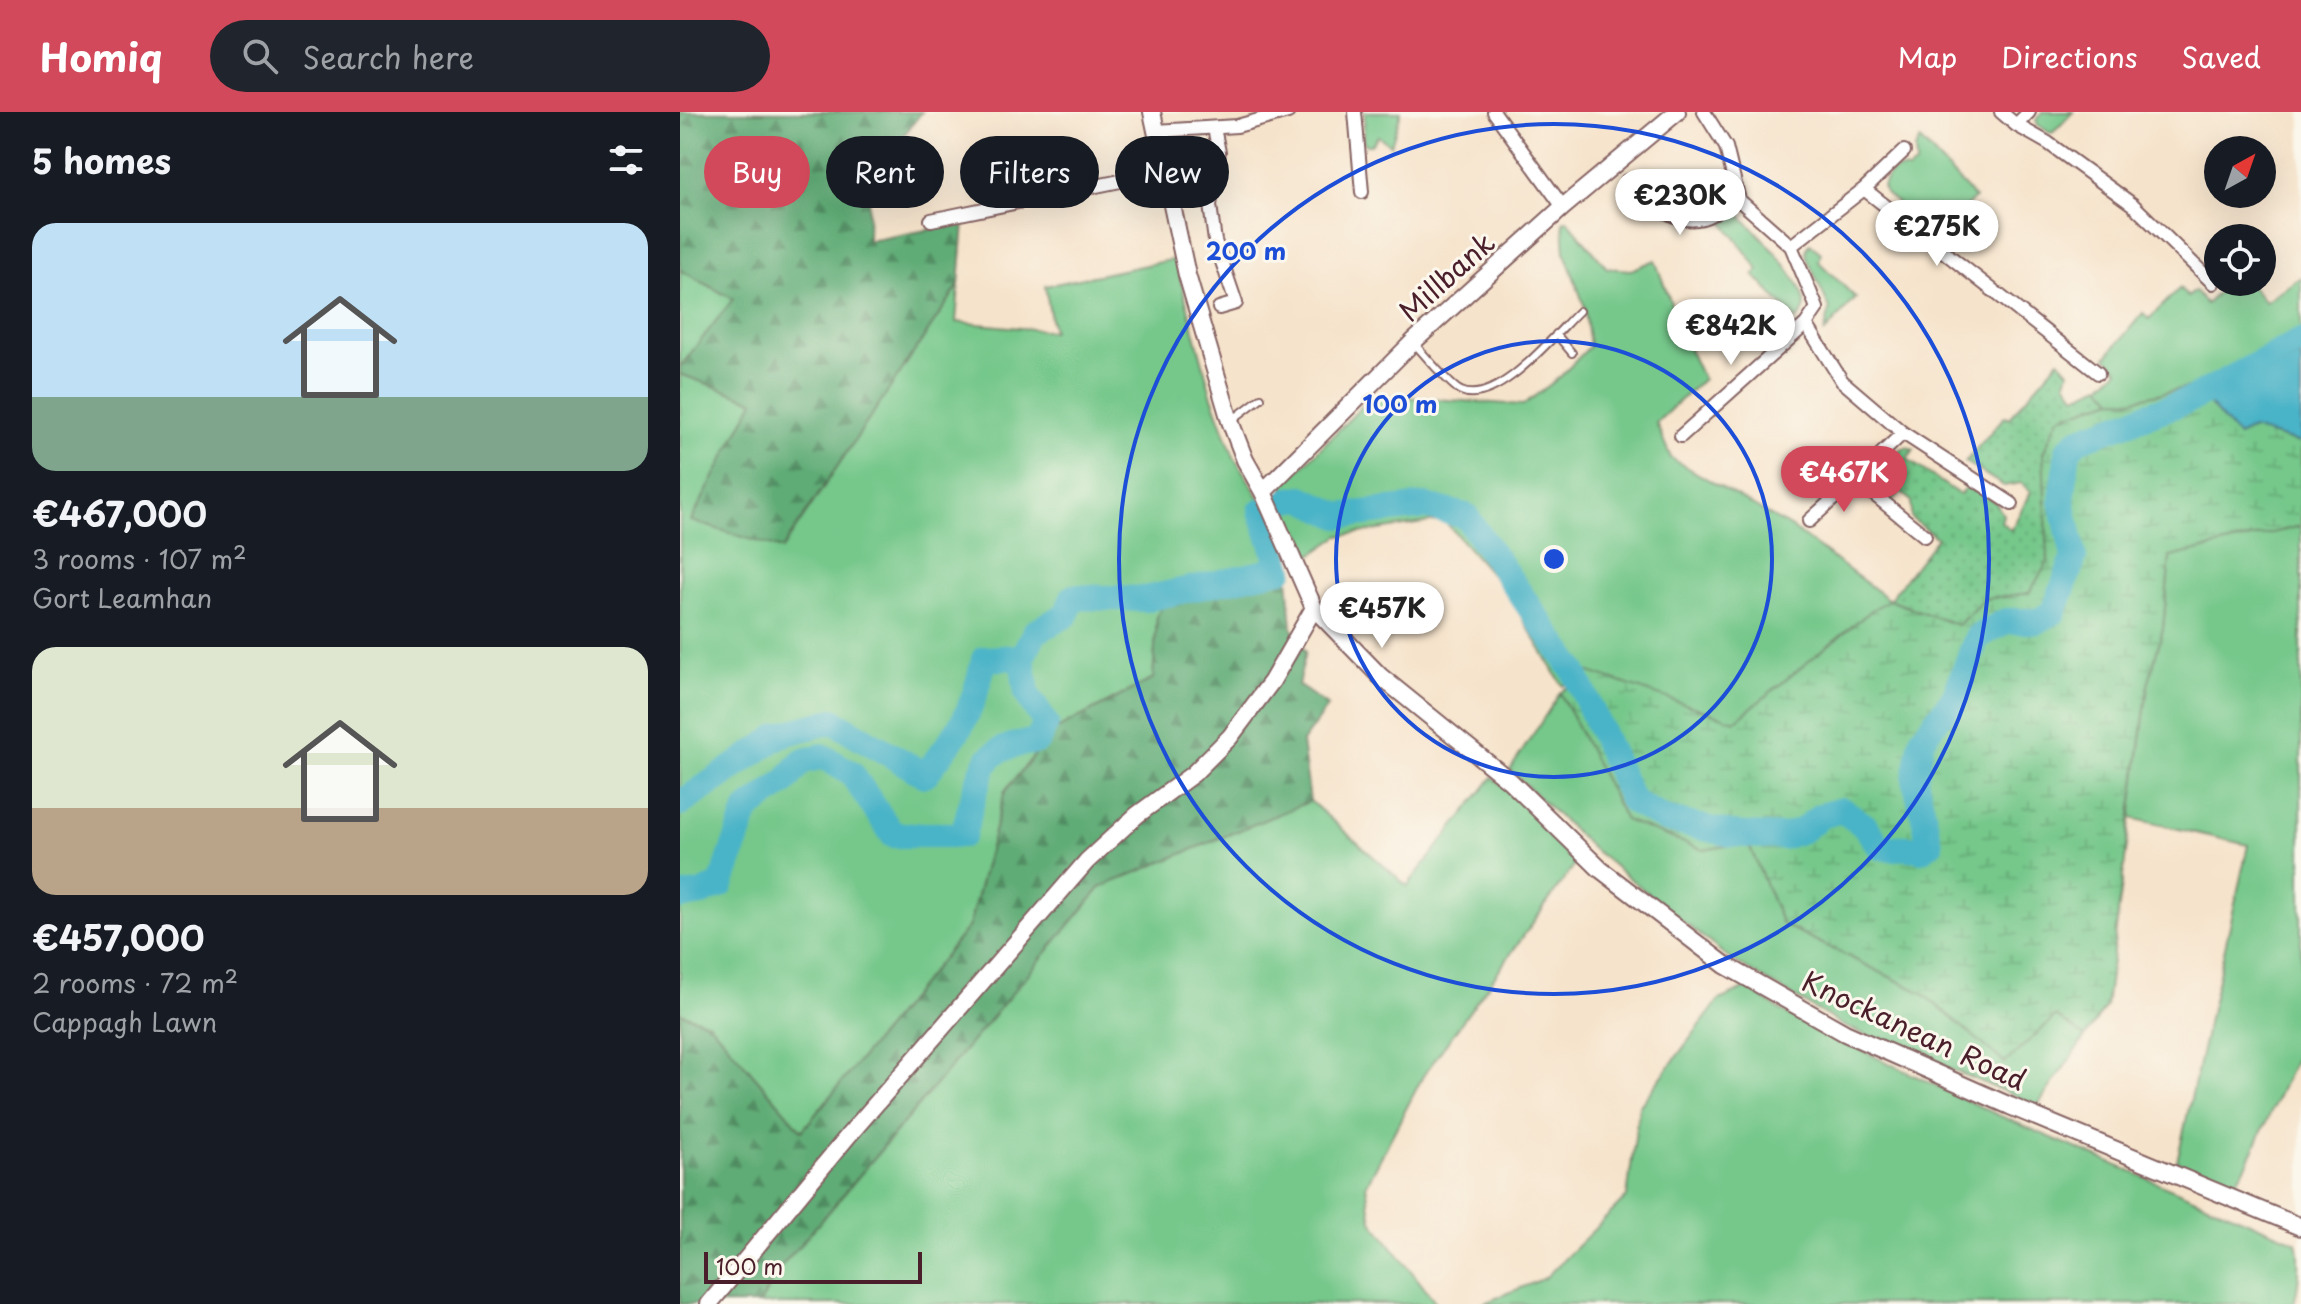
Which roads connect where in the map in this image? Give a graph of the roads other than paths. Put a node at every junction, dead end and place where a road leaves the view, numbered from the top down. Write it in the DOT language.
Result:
graph roads {
  1 [pos="1152,112"];
  2 [pos="1231,112"];
  3 [pos="1288,112"];
  4 [pos="1355,112"];
  5 [pos="1494,112"];
  6 [pos="1677,112"];
  7 [pos="1704,112"];
  8 [pos="2001,112"];
  9 [pos="2029,112"];
  10 [pos="2016,125"];
  11 [pos="1237,126"];
  12 [pos="1214,128"];
  13 [pos="1156,131"];
  14 [pos="1157,136"];
  15 [pos="1904,151"];
  16 [pos="1627,181"];
  17 [pos="1115,182"];
  18 [pos="1864,189"];
  19 [pos="1362,192"];
  20 [pos="1737,192"];
  21 [pos="1563,207"];
  22 [pos="1172,208"];
  23 [pos="931,220"];
  24 [pos="1791,246"];
  25 [pos="2204,274"];
  26 [pos="1219,308"];
  27 [pos="1579,311"];
  28 [pos="1806,324"];
  29 [pos="1556,334"];
  30 [pos="1413,342"];
  31 [pos="1572,353"];
  32 [pos="2098,373"];
  33 [pos="1261,398"];
  34 [pos="1230,421"];
  35 [pos="1903,433"];
  36 [pos="1681,436"];
  37 [pos="1855,479"];
  38 [pos="1263,492"];
  39 [pos="2012,504"];
  40 [pos="1809,521"];
  41 [pos="1925,536"];
  42 [pos="1314,608"];
  43 [pos="2301,1227"];
  44 [pos="709,1304"];
  1 -- 13 [label="street"];
  2 -- 11 [label="street"];
  3 -- 11 [label="street"];
  4 -- 19 [label="street"];
  5 -- 21 [label="street"];
  6 -- 21 [label="street, Millbank"];
  7 -- 20 [label="street"];
  8 -- 10 [label="street"];
  9 -- 10 [label="street"];
  10 -- 25 [label="street"];
  11 -- 12 [label="street"];
  12 -- 13 [label="street"];
  12 -- 26 [label="street"];
  13 -- 14 [label="street"];
  15 -- 18 [label="street"];
  16 -- 20 [label="street"];
  17 -- 23 [label="street"];
  18 -- 24 [label="street"];
  18 -- 32 [label="street"];
  20 -- 24 [label="street"];
  21 -- 30 [label="street, Millbank"];
  22 -- 34 [label="street"];
  24 -- 28 [label="street"];
  27 -- 29 [label="lane"];
  28 -- 35 [label="street"];
  28 -- 36 [label="street"];
  29 -- 30 [label="lane"];
  29 -- 31 [label="lane"];
  30 -- 38 [label="street, Millbank"];
  33 -- 34 [label="lane"];
  34 -- 38 [label="street"];
  35 -- 37 [label="street"];
  35 -- 39 [label="street"];
  37 -- 40 [label="street"];
  37 -- 41 [label="street"];
  38 -- 42 [label="street"];
  42 -- 43 [label="street, Knockanean Road"];
  42 -- 44 [label="street"];
}
